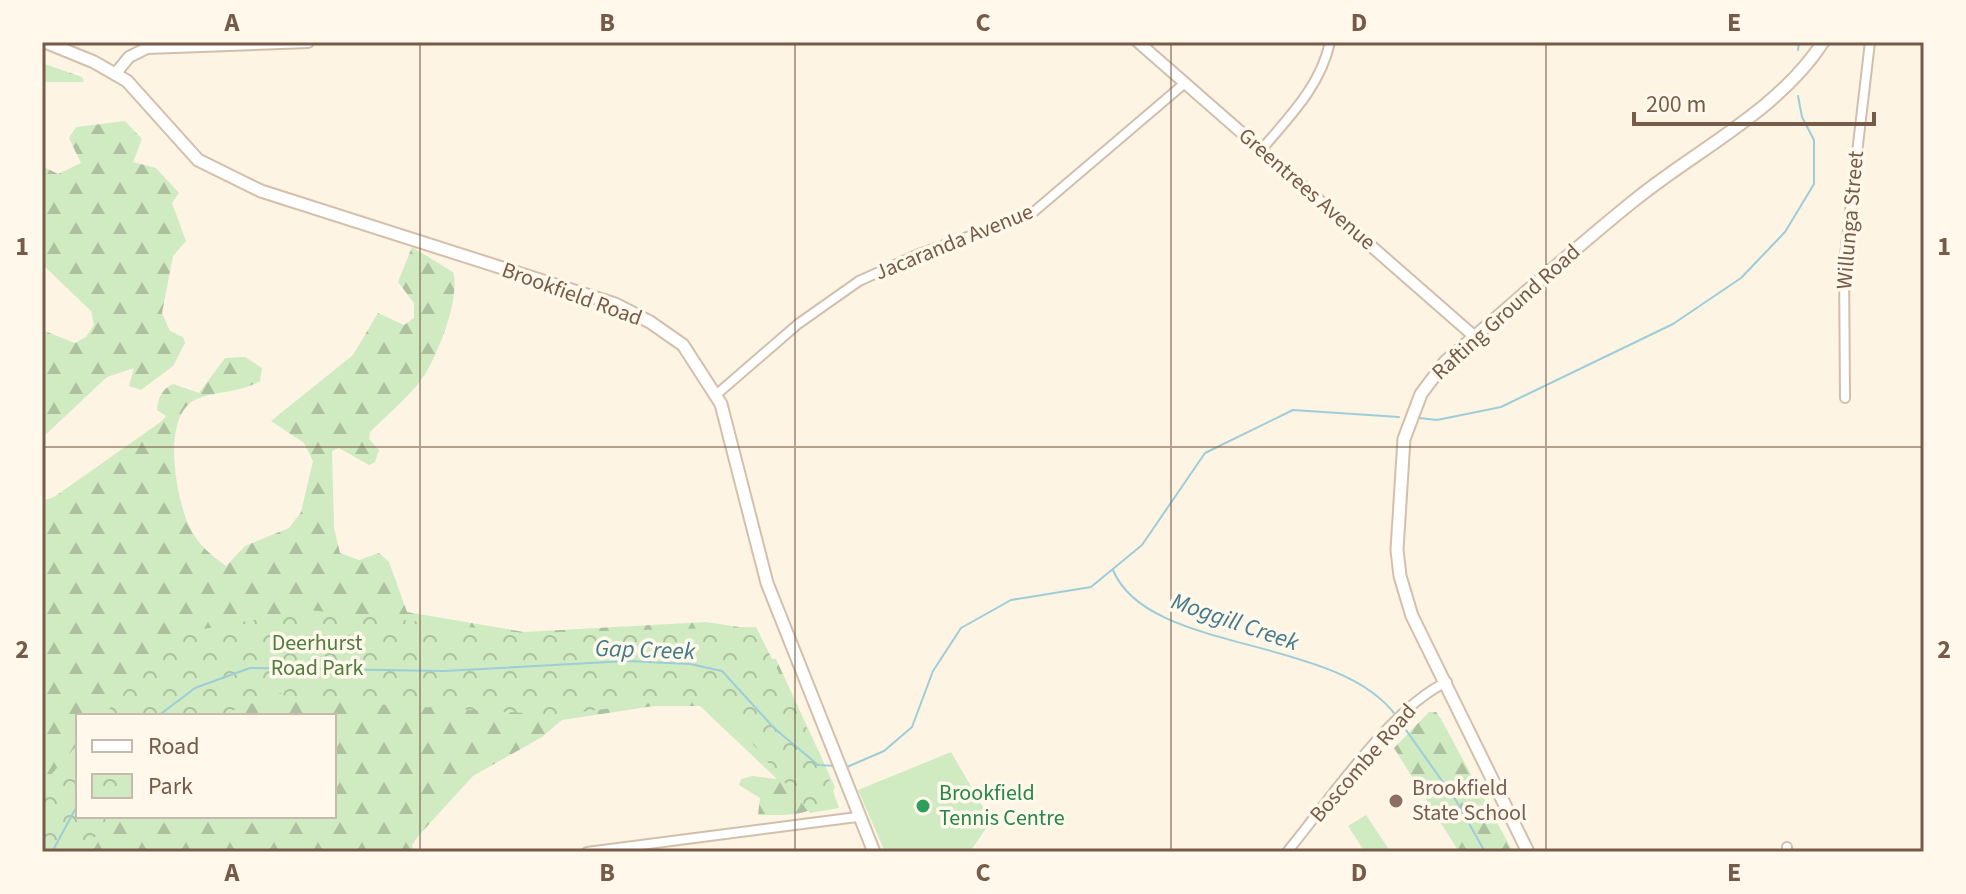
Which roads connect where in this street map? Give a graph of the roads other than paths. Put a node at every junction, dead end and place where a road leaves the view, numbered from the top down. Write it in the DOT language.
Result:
graph roads {
  1 [pos="45,42"];
  2 [pos="308,42"];
  3 [pos="1138,42"];
  4 [pos="1330,42"];
  5 [pos="1823,42"];
  6 [pos="1870,42"];
  7 [pos="42,50"];
  8 [pos="65,52"];
  9 [pos="116,73"];
  10 [pos="1185,83"];
  11 [pos="1262,149"];
  12 [pos="1475,337"];
  13 [pos="717,394"];
  14 [pos="1845,398"];
  15 [pos="1447,682"];
  16 [pos="857,817"];
  17 [pos="587,852"];
  18 [pos="874,852"];
  19 [pos="1287,852"];
  20 [pos="1528,852"];
  1 -- 8 [label="main road, Brookfield Road"];
  2 -- 9 [label="street"];
  3 -- 10 [label="street, Greentrees Avenue"];
  4 -- 11 [label="street"];
  5 -- 12 [label="main road, Rafting Ground Road"];
  6 -- 14 [label="street, Willunga Street"];
  7 -- 8 [label="main road, Brookfield Road"];
  8 -- 9 [label="main road, Brookfield Road"];
  9 -- 13 [label="main road, Brookfield Road"];
  10 -- 11 [label="street, Greentrees Avenue"];
  10 -- 13 [label="street, Jacaranda Avenue"];
  11 -- 12 [label="street, Greentrees Avenue"];
  12 -- 15 [label="main road, Rafting Ground Road"];
  13 -- 16 [label="main road, Brookfield Road"];
  15 -- 19 [label="street, Boscombe Road"];
  15 -- 20 [label="main road, Rafting Ground Road"];
  16 -- 17 [label="street"];
  16 -- 18 [label="main road, Brookfield Road"];
}
